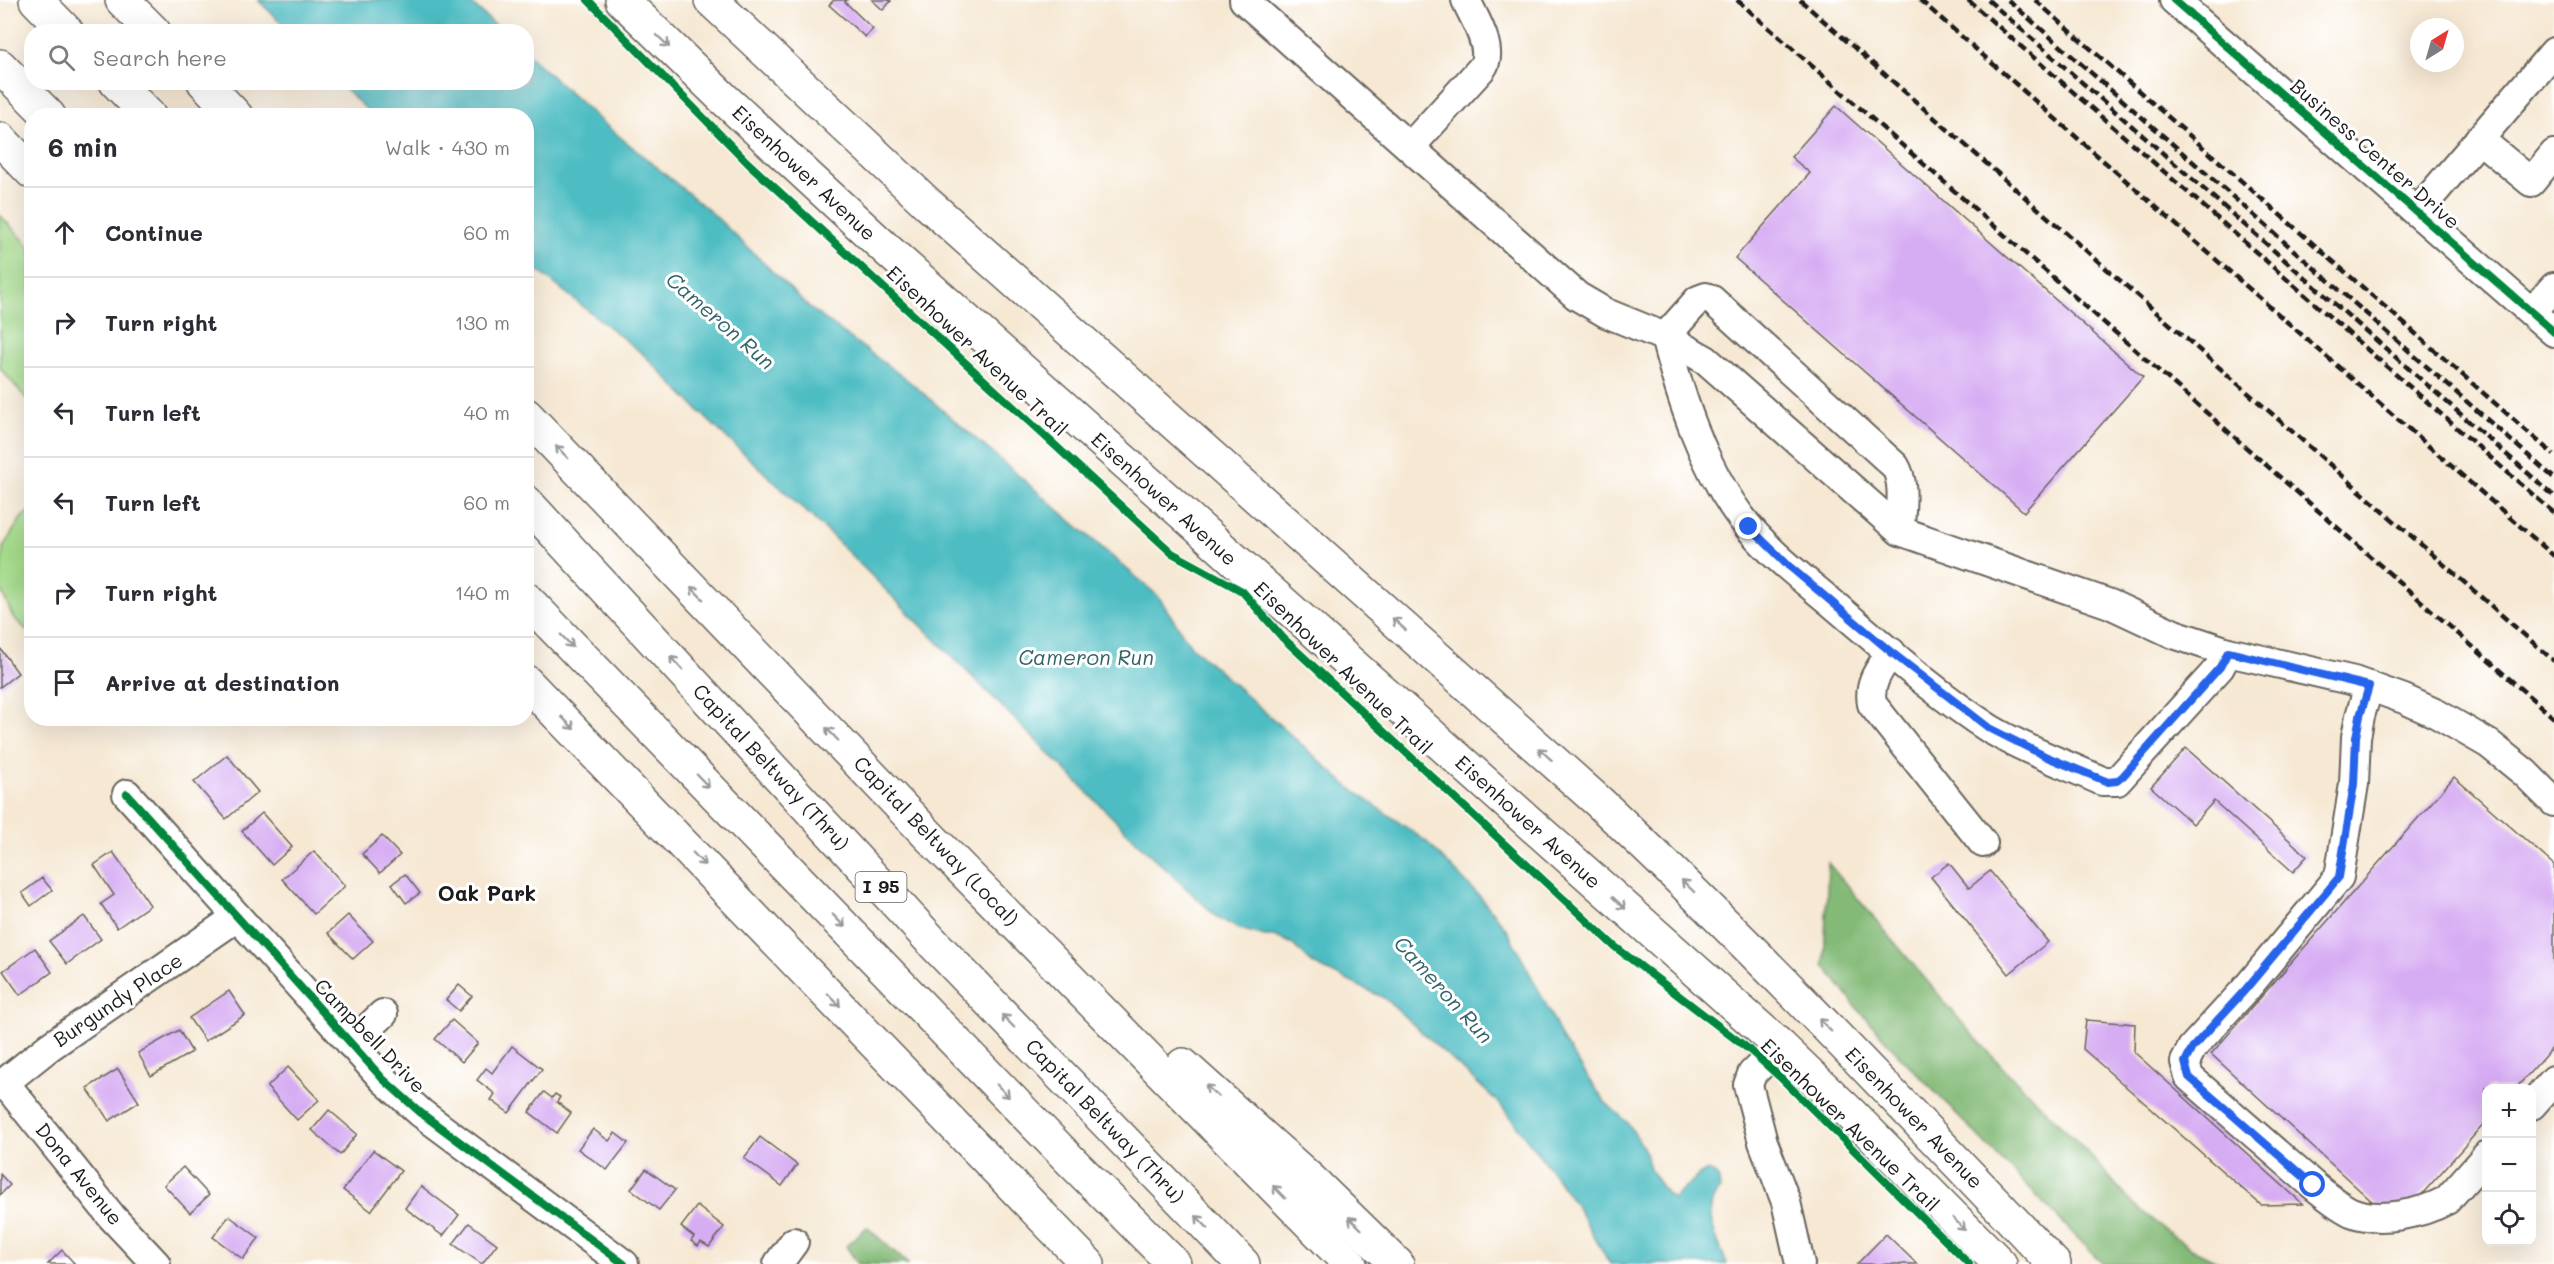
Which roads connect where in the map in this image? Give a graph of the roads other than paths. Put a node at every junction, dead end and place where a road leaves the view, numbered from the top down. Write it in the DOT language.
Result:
graph roads {
  1 [pos="36,0"];
  2 [pos="122,0"];
  3 [pos="622,0"];
  4 [pos="711,0"];
  5 [pos="1244,0"];
  6 [pos="1466,0"];
  7 [pos="2174,0"];
  8 [pos="59,24"];
  9 [pos="146,24"];
  10 [pos="2554,52"];
  11 [pos="0,66"];
  12 [pos="124,90"];
  13 [pos="212,90"];
  14 [pos="41,108"];
  15 [pos="140,108"];
  16 [pos="228,108"];
  17 [pos="0,139"];
  18 [pos="2479,139"];
  19 [pos="1410,147"];
  20 [pos="2554,154"];
  21 [pos="24,164"];
  22 [pos="2417,212"];
  23 [pos="2554,286"];
  24 [pos="2532,312"];
  25 [pos="2554,332"];
  26 [pos="1665,337"];
  27 [pos="534,422"];
  28 [pos="534,511"];
  29 [pos="1900,531"];
  30 [pos="534,607"];
  31 [pos="1891,652"];
  32 [pos="2228,652"];
  33 [pos="2369,686"];
  34 [pos="534,690"];
  35 [pos="127,794"];
  36 [pos="2554,802"];
  37 [pos="930,837"];
  38 [pos="1983,843"];
  39 [pos="237,917"];
  40 [pos="383,1014"];
  41 [pos="351,1044"];
  42 [pos="1780,1046"];
  43 [pos="2554,1080"];
  44 [pos="2,1084"];
  45 [pos="2536,1100"];
  46 [pos="945,1117"];
  47 [pos="2482,1162"];
  48 [pos="1980,1186"];
  49 [pos="156,1264"];
  50 [pos="624,1264"];
  51 [pos="1059,1264"];
  52 [pos="1088,1264"];
  53 [pos="1174,1264"];
  54 [pos="1243,1264"];
  55 [pos="1350,1264"];
  56 [pos="1397,1264"];
  57 [pos="1800,1264"];
  58 [pos="2000,1264"];
  59 [pos="2054,1264"];
  1 -- 8 [label="main road"];
  2 -- 9 [label="main road"];
  3 -- 42 [label="main road, Eisenhower Avenue, one-way"];
  48 -- 4 [label="main road, Eisenhower Avenue, one-way"];
  5 -- 19 [label="street"];
  6 -- 19 [label="street"];
  7 -- 22 [label="street, Business Center Drive"];
  10 -- 18 [label="street"];
  11 -- 14 [label="main road"];
  12 -- 15 [label="main road"];
  13 -- 16 [label="main road"];
  17 -- 21 [label="main road"];
  18 -- 20 [label="street"];
  18 -- 22 [label="street"];
  19 -- 26 [label="street"];
  22 -- 24 [label="street, Business Center Drive"];
  23 -- 24 [label="street"];
  24 -- 25 [label="street, Business Center Drive"];
  26 -- 29 [label="street"];
  26 -- 29 [label="street"];
  26 -- 31 [label="street"];
  37 -- 27 [label="main road, Capital Beltway (Local), one-way"];
  54 -- 28 [label="main road, Capital Beltway (Thru) / I 95, one-way"];
  29 -- 32 [label="street"];
  30 -- 53 [label="main road, I 95, one-way"];
  31 -- 32 [label="street"];
  31 -- 38 [label="street"];
  32 -- 33 [label="street"];
  33 -- 36 [label="street"];
  33 -- 47 [label="street"];
  34 -- 46 [label="main road, one-way"];
  35 -- 39 [label="street, Campbell Drive"];
  55 -- 37 [label="main road, Capital Beltway (Local), one-way"];
  56 -- 37 [label="main road, one-way"];
  39 -- 41 [label="street, Campbell Drive"];
  39 -- 44 [label="street, Burgundy Place"];
  40 -- 41 [label="street"];
  41 -- 50 [label="street, Campbell Drive"];
  42 -- 48 [label="main road"];
  42 -- 57 [label="street"];
  42 -- 58 [label="main road, Eisenhower Avenue, one-way"];
  43 -- 45 [label="street"];
  44 -- 49 [label="street, Dona Avenue"];
  46 -- 51 [label="main road"];
  46 -- 52 [label="main road"];
  48 -- 59 [label="main road, Eisenhower Avenue"];
}
